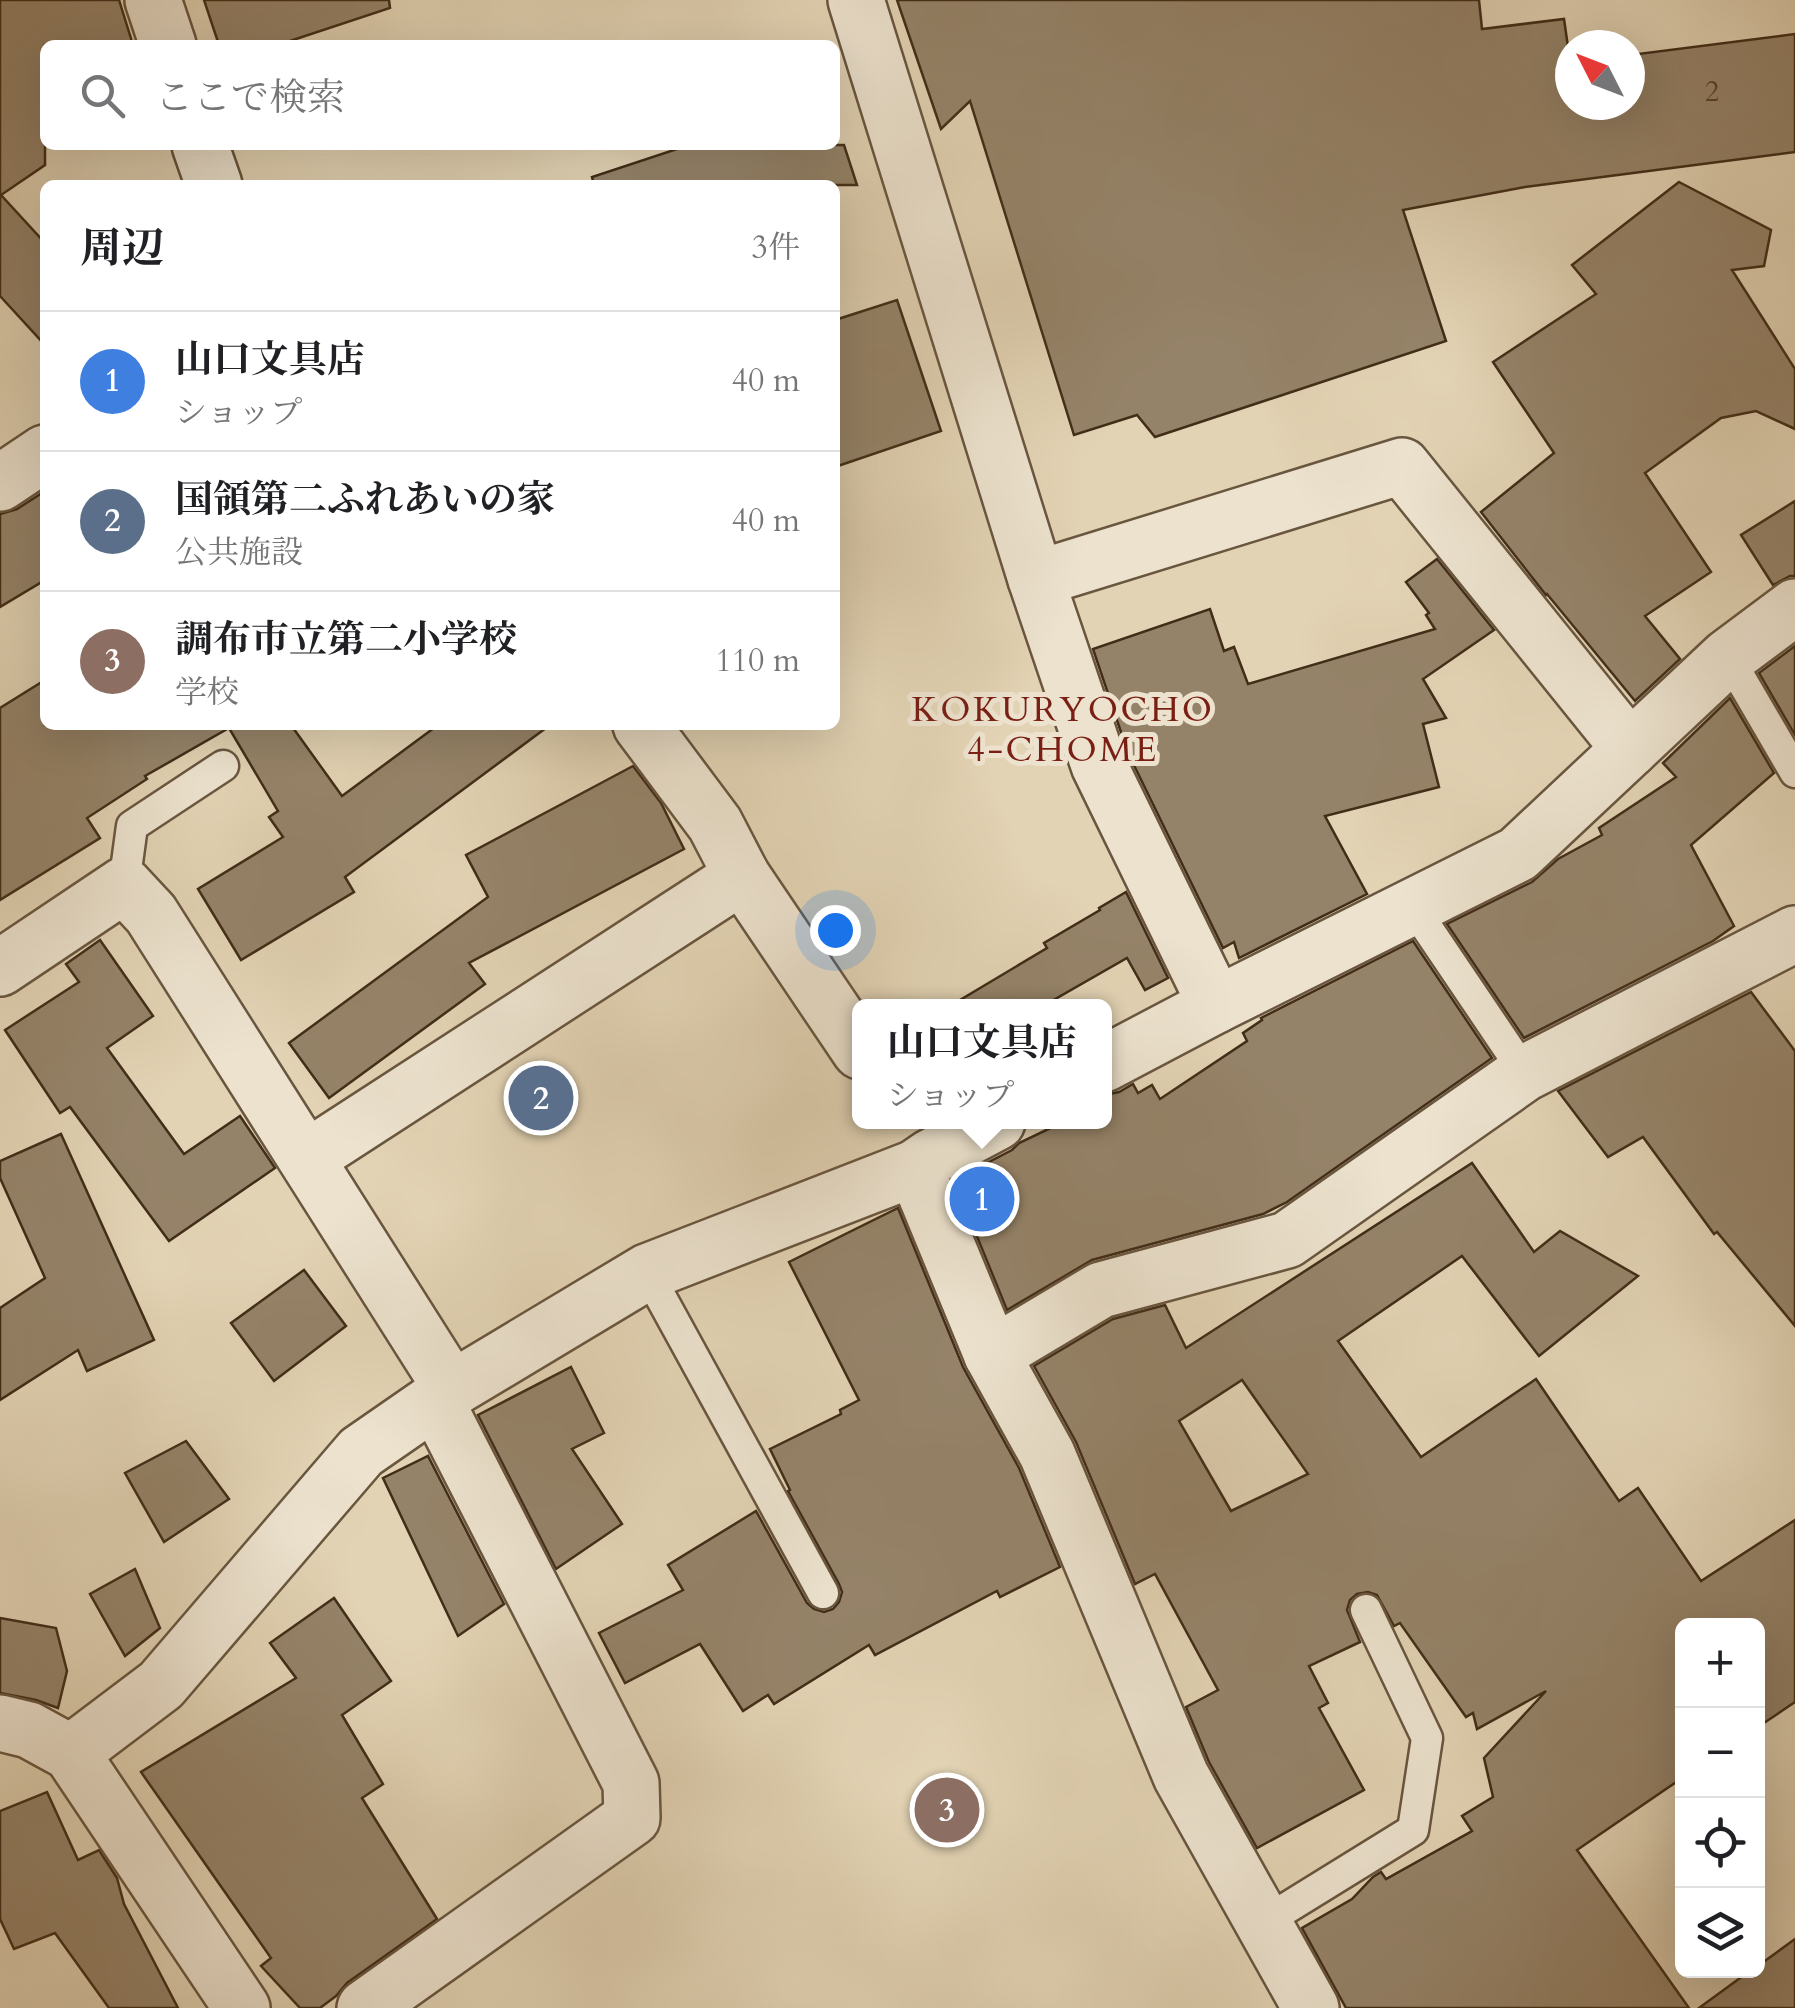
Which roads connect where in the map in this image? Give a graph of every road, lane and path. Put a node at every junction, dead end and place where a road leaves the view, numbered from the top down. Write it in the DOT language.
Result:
graph roads {
  1 [pos="153,0"];
  2 [pos="856,0"];
  3 [pos="166,40"];
  4 [pos="202,150"];
  5 [pos="212,180"];
  6 [pos="40,456"];
  7 [pos="0,482"];
  8 [pos="1036,580"];
  9 [pos="1795,607"];
  10 [pos="1728,657"];
  11 [pos="646,730"];
  12 [pos="1630,749"];
  13 [pos="223,766"];
  14 [pos="1795,772"];
  15 [pos="742,876"];
  16 [pos="124,885"];
  17 [pos="1413,907"];
  18 [pos="1795,934"];
  19 [pos="0,968"];
  20 [pos="1216,1005"];
  21 [pos="852,1039"];
  22 [pos="1112,1060"];
  23 [pos="1525,1073"];
  24 [pos="976,1129"];
  25 [pos="917,1149"];
  26 [pos="306,1158"];
  27 [pos="648,1272"];
  28 [pos="992,1355"];
  29 [pos="444,1395"];
  30 [pos="823,1593"];
  31 [pos="1366,1610"];
  32 [pos="0,1723"];
  33 [pos="71,1753"];
  34 [pos="1264,1922"];
  35 [pos="242,2008"];
  36 [pos="365,2008"];
  37 [pos="1311,2008"];
  1 -- 3 [label="street"];
  2 -- 8 [label="street"];
  4 -- 5 [label="street"];
  6 -- 7 [label="street"];
  8 -- 12 [label="street"];
  8 -- 20 [label="street"];
  9 -- 10 [label="street"];
  10 -- 12 [label="street"];
  10 -- 14 [label="lane"];
  11 -- 15 [label="street"];
  12 -- 17 [label="street"];
  13 -- 16 [label="lane"];
  15 -- 21 [label="street"];
  15 -- 26 [label="street"];
  16 -- 19 [label="street"];
  16 -- 26 [label="street"];
  17 -- 20 [label="street"];
  17 -- 23 [label="lane"];
  18 -- 23 [label="street"];
  20 -- 22 [label="street"];
  23 -- 28 [label="street"];
  24 -- 25 [label="street"];
  25 -- 27 [label="street"];
  25 -- 28 [label="street"];
  26 -- 29 [label="street"];
  27 -- 29 [label="street"];
  27 -- 30 [label="lane"];
  28 -- 34 [label="street"];
  29 -- 33 [label="street"];
  29 -- 36 [label="street"];
  31 -- 34 [label="lane"];
  32 -- 33 [label="street"];
  33 -- 35 [label="street"];
  34 -- 37 [label="street"];
}
